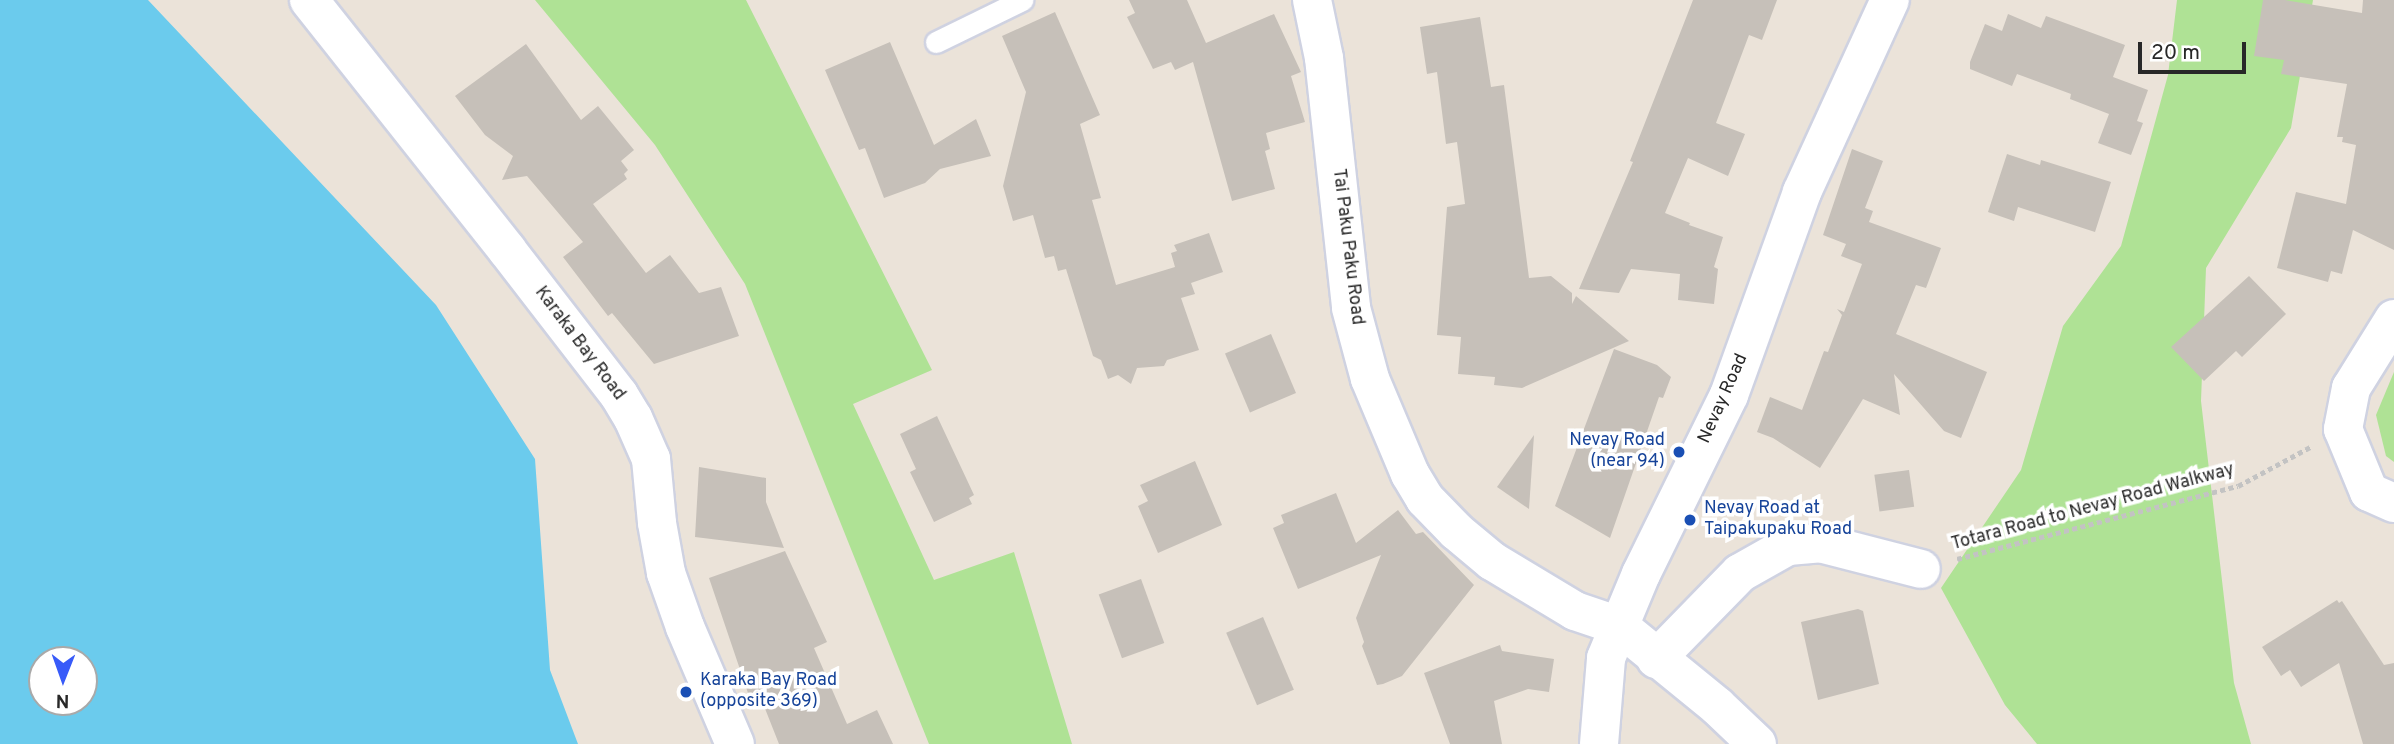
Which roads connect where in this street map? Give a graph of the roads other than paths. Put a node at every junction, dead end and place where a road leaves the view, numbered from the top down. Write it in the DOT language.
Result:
graph roads {
  1 [pos="309,0"];
  2 [pos="1022,0"];
  3 [pos="1890,0"];
  4 [pos="1311,1"];
  5 [pos="936,42"];
  6 [pos="2394,319"];
  7 [pos="2394,503"];
  8 [pos="1922,569"];
  9 [pos="1619,626"];
  10 [pos="1656,659"];
  11 [pos="735,744"];
  12 [pos="1599,744"];
  13 [pos="1757,744"];
  1 -- 11 [label="street, Karaka Bay Road"];
  2 -- 5 [label="lane"];
  3 -- 9 [label="street, Nevay Road"];
  4 -- 9 [label="street, Tai Paku Paku Road"];
  6 -- 7 [label="street"];
  8 -- 10 [label="street"];
  9 -- 10 [label="street"];
  9 -- 12 [label="street, Nevay Road"];
  10 -- 13 [label="street"];
}
